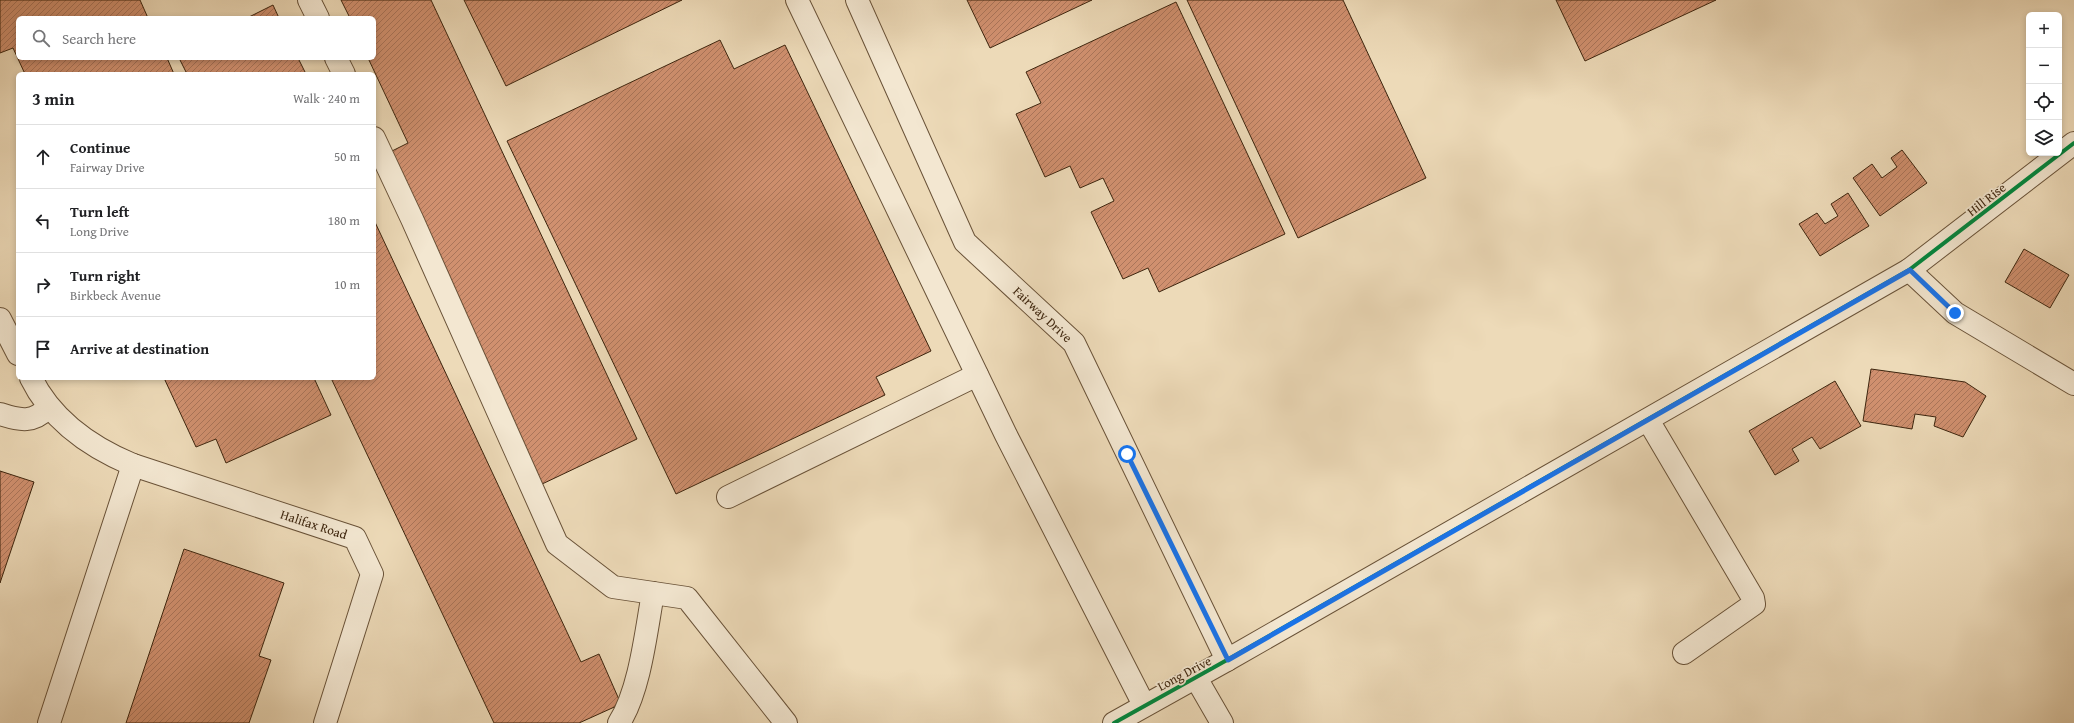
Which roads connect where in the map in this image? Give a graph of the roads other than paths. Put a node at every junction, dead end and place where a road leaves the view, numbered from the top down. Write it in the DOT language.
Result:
graph roads {
  1 [pos="309,0"];
  2 [pos="797,0"];
  3 [pos="857,0"];
  4 [pos="317,16"];
  5 [pos="337,60"];
  6 [pos="343,72"];
  7 [pos="376,142"];
  8 [pos="2074,143"];
  9 [pos="1910,270"];
  10 [pos="0,319"];
  11 [pos="16,350"];
  12 [pos="978,375"];
  13 [pos="32,380"];
  14 [pos="2074,384"];
  15 [pos="49,407"];
  16 [pos="0,414"];
  17 [pos="1648,420"];
  18 [pos="133,465"];
  19 [pos="728,497"];
  20 [pos="653,593"];
  21 [pos="1684,653"];
  22 [pos="1228,660"];
  23 [pos="1196,678"];
  24 [pos="1144,705"];
  25 [pos="49,723"];
  26 [pos="325,723"];
  27 [pos="619,723"];
  28 [pos="786,723"];
  29 [pos="1114,723"];
  30 [pos="1222,723"];
  1 -- 4 [label="street"];
  2 -- 12 [label="street"];
  3 -- 22 [label="street, Fairway Drive"];
  5 -- 6 [label="street"];
  7 -- 20 [label="street"];
  8 -- 9 [label="street, Hill Rise"];
  9 -- 14 [label="street"];
  9 -- 17 [label="street, Long Drive"];
  10 -- 11 [label="street"];
  12 -- 19 [label="street"];
  12 -- 24 [label="street"];
  13 -- 15 [label="street, Halifax Road"];
  15 -- 16 [label="street"];
  15 -- 18 [label="street, Halifax Road"];
  17 -- 21 [label="street"];
  17 -- 22 [label="street, Long Drive"];
  18 -- 25 [label="street"];
  18 -- 26 [label="street, Halifax Road"];
  20 -- 27 [label="street"];
  20 -- 28 [label="street"];
  22 -- 23 [label="street, Long Drive"];
  23 -- 24 [label="street, Long Drive"];
  23 -- 30 [label="street"];
  24 -- 29 [label="street, Long Drive"];
}
